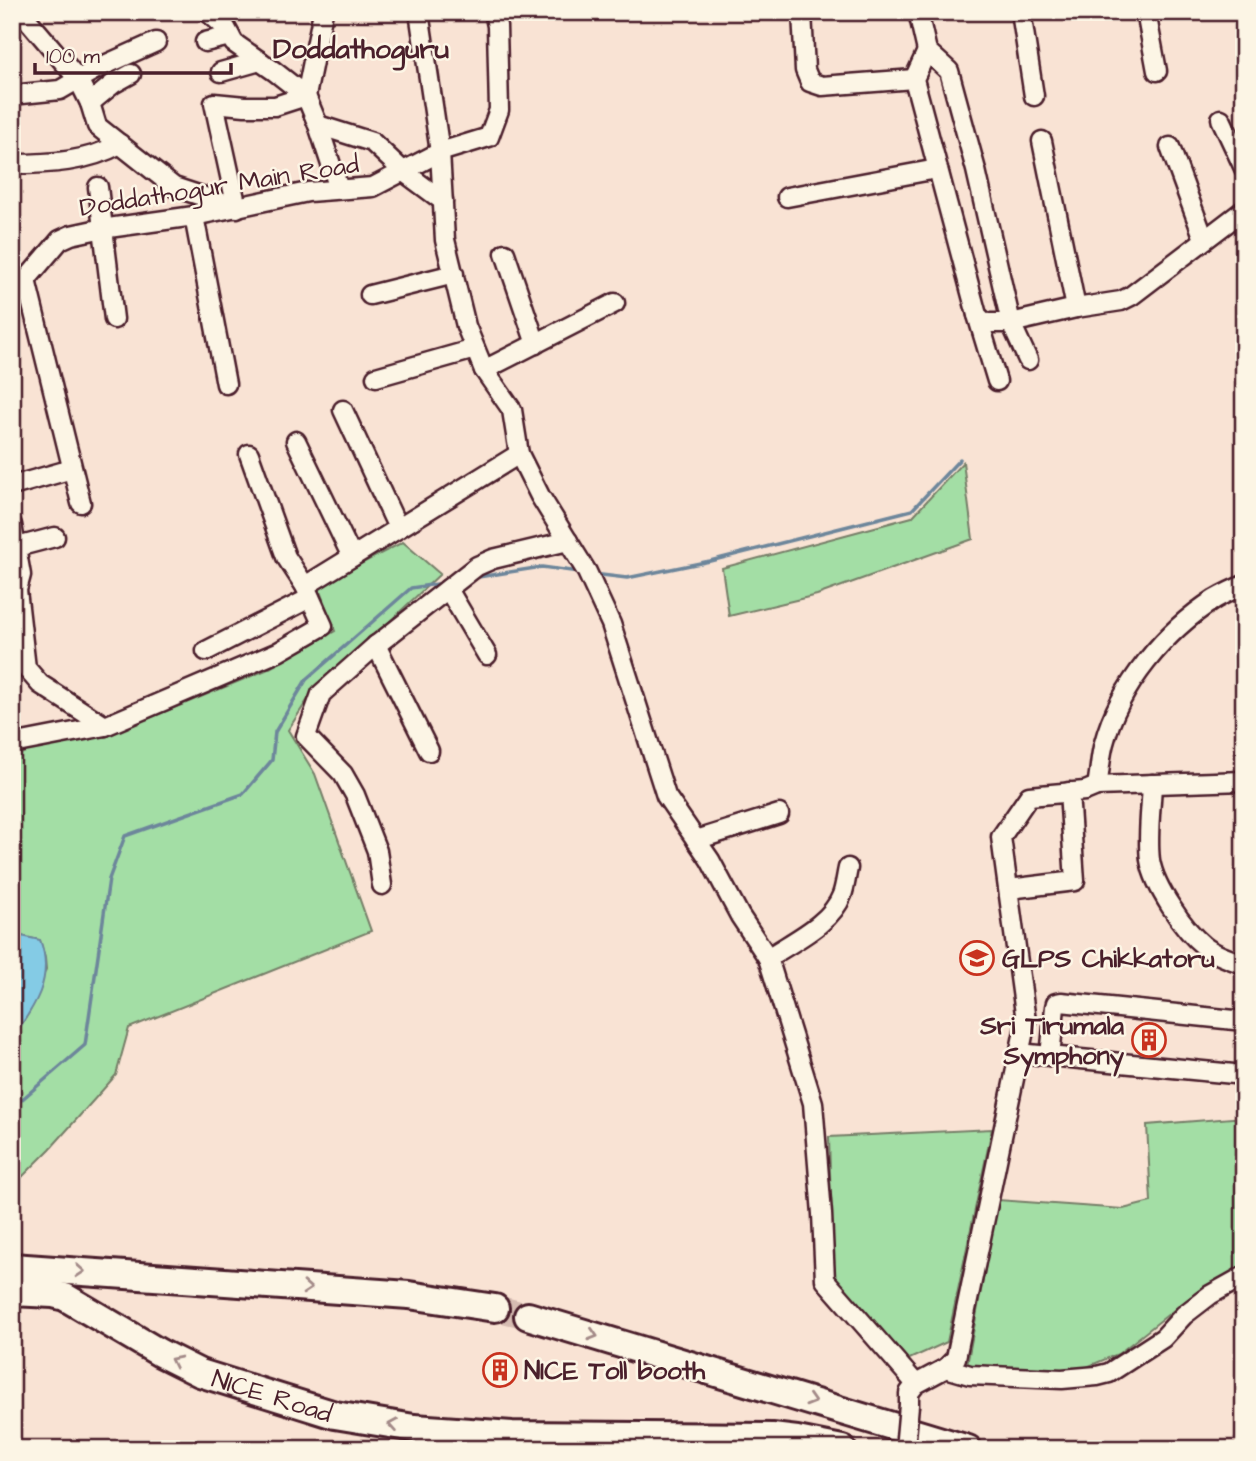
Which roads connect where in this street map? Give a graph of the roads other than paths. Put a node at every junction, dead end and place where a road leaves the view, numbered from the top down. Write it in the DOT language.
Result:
graph roads {
  1 [pos="21,12"];
  2 [pos="208,12"];
  3 [pos="323,12"];
  4 [pos="419,12"];
  5 [pos="494,12"];
  6 [pos="802,12"];
  7 [pos="918,12"];
  8 [pos="1021,12"];
  9 [pos="1146,12"];
  10 [pos="230,36"];
  11 [pos="156,42"];
  12 [pos="205,42"];
  13 [pos="927,51"];
  14 [pos="260,61"];
  15 [pos="1157,71"];
  16 [pos="221,72"];
  17 [pos="131,74"];
  18 [pos="78,79"];
  19 [pos="914,79"];
  20 [pos="12,95"];
  21 [pos="306,96"];
  22 [pos="1034,96"];
  23 [pos="90,103"];
  24 [pos="1221,119"];
  25 [pos="318,125"];
  26 [pos="1042,141"];
  27 [pos="120,144"];
  28 [pos="1170,148"];
  29 [pos="440,152"];
  30 [pos="12,164"];
  31 [pos="1244,168"];
  32 [pos="937,169"];
  33 [pos="404,172"];
  34 [pos="98,187"];
  35 [pos="339,189"];
  36 [pos="788,197"];
  37 [pos="443,201"];
  38 [pos="237,208"];
  39 [pos="1244,210"];
  40 [pos="194,216"];
  41 [pos="103,229"];
  42 [pos="1204,239"];
  43 [pos="505,253"];
  44 [pos="454,274"];
  45 [pos="26,279"];
  46 [pos="12,292"];
  47 [pos="370,295"];
  48 [pos="615,303"];
  49 [pos="1076,308"];
  50 [pos="977,315"];
  51 [pos="114,319"];
  52 [pos="1011,323"];
  53 [pos="536,344"];
  54 [pos="475,349"];
  55 [pos="1028,360"];
  56 [pos="484,370"];
  57 [pos="376,376"];
  58 [pos="997,382"];
  59 [pos="226,384"];
  60 [pos="344,410"];
  61 [pos="296,441"];
  62 [pos="249,454"];
  63 [pos="519,454"];
  64 [pos="72,469"];
  65 [pos="12,486"];
  66 [pos="81,503"];
  67 [pos="12,525"];
  68 [pos="398,528"];
  69 [pos="55,537"];
  70 [pos="568,541"];
  71 [pos="17,547"];
  72 [pos="352,557"];
  73 [pos="1244,584"];
  74 [pos="448,589"];
  75 [pos="307,592"];
  76 [pos="376,645"];
  77 [pos="206,651"];
  78 [pos="487,655"];
  79 [pos="105,726"];
  80 [pos="12,744"];
  81 [pos="429,751"];
  82 [pos="1244,781"];
  83 [pos="1152,784"];
  84 [pos="1097,786"];
  85 [pos="1069,792"];
  86 [pos="779,814"];
  87 [pos="696,840"];
  88 [pos="848,869"];
  89 [pos="382,885"];
  90 [pos="1009,889"];
  91 [pos="768,958"];
  92 [pos="1244,964"];
  93 [pos="1244,1021"];
  94 [pos="1020,1047"];
  95 [pos="1051,1050"];
  96 [pos="1244,1075"];
  97 [pos="12,1267"];
  98 [pos="1244,1276"];
  99 [pos="12,1292"];
  100 [pos="495,1308"];
  101 [pos="528,1316"];
  102 [pos="946,1368"];
  103 [pos="916,1384"];
  104 [pos="842,1449"];
  105 [pos="905,1449"];
  106 [pos="968,1449"];
  1 -- 18 [label="street"];
  2 -- 10 [label="street"];
  3 -- 21 [label="street"];
  4 -- 29 [label="street"];
  5 -- 29 [label="street, Doddathogur Main Road"];
  6 -- 19 [label="street"];
  7 -- 13 [label="street"];
  8 -- 22 [label="street"];
  9 -- 15 [label="street"];
  10 -- 12 [label="street"];
  10 -- 14 [label="street"];
  11 -- 18 [label="street"];
  13 -- 19 [label="street"];
  13 -- 52 [label="street"];
  14 -- 16 [label="street"];
  14 -- 21 [label="street"];
  17 -- 23 [label="street"];
  18 -- 20 [label="street"];
  18 -- 23 [label="street"];
  19 -- 32 [label="street"];
  21 -- 25 [label="street"];
  21 -- 38 [label="street"];
  23 -- 27 [label="street"];
  24 -- 31 [label="street"];
  25 -- 33 [label="street"];
  25 -- 35 [label="street"];
  26 -- 49 [label="street"];
  27 -- 30 [label="street"];
  27 -- 38 [label="street"];
  28 -- 42 [label="street"];
  29 -- 33 [label="street, Doddathogur Main Road"];
  29 -- 37 [label="street"];
  32 -- 36 [label="street"];
  32 -- 50 [label="street"];
  33 -- 35 [label="street, Doddathogur Main Road"];
  33 -- 37 [label="street"];
  34 -- 41 [label="street"];
  35 -- 38 [label="street, Doddathogur Main Road"];
  37 -- 44 [label="street"];
  38 -- 40 [label="street, Doddathogur Main Road"];
  39 -- 42 [label="street"];
  40 -- 41 [label="street, Doddathogur Main Road"];
  40 -- 59 [label="street"];
  41 -- 45 [label="street, Doddathogur Main Road"];
  41 -- 51 [label="street"];
  42 -- 49 [label="street"];
  43 -- 53 [label="street"];
  44 -- 47 [label="street"];
  44 -- 54 [label="street"];
  45 -- 46 [label="street, Doddathogur Main Road"];
  45 -- 64 [label="street"];
  48 -- 53 [label="street"];
  49 -- 52 [label="street"];
  50 -- 52 [label="street"];
  50 -- 58 [label="street"];
  52 -- 55 [label="street"];
  53 -- 56 [label="street"];
  54 -- 56 [label="street"];
  54 -- 57 [label="street"];
  56 -- 63 [label="street"];
  60 -- 68 [label="street"];
  61 -- 72 [label="street"];
  62 -- 75 [label="street"];
  63 -- 68 [label="street"];
  63 -- 70 [label="street"];
  64 -- 65 [label="street"];
  64 -- 66 [label="street"];
  67 -- 71 [label="street"];
  68 -- 72 [label="street"];
  69 -- 71 [label="street"];
  70 -- 74 [label="street"];
  70 -- 87 [label="street"];
  71 -- 79 [label="street"];
  72 -- 75 [label="street"];
  73 -- 84 [label="street"];
  74 -- 76 [label="street"];
  74 -- 78 [label="street"];
  75 -- 77 [label="street"];
  75 -- 79 [label="street"];
  76 -- 81 [label="street"];
  76 -- 89 [label="street"];
  79 -- 80 [label="street"];
  82 -- 83 [label="street"];
  83 -- 84 [label="street"];
  83 -- 92 [label="street"];
  84 -- 85 [label="street"];
  85 -- 90 [label="street"];
  85 -- 90 [label="street"];
  86 -- 87 [label="street"];
  87 -- 91 [label="street"];
  88 -- 91 [label="street"];
  90 -- 94 [label="street"];
  91 -- 103 [label="street"];
  93 -- 95 [label="street"];
  94 -- 95 [label="street"];
  94 -- 102 [label="street"];
  95 -- 96 [label="street"];
  97 -- 100 [label="highway, one-way"];
  98 -- 102 [label="street"];
  104 -- 99 [label="highway, NICE Road, one-way"];
  101 -- 106 [label="highway, one-way"];
  102 -- 103 [label="street"];
  103 -- 105 [label="street, bridge"];
}
